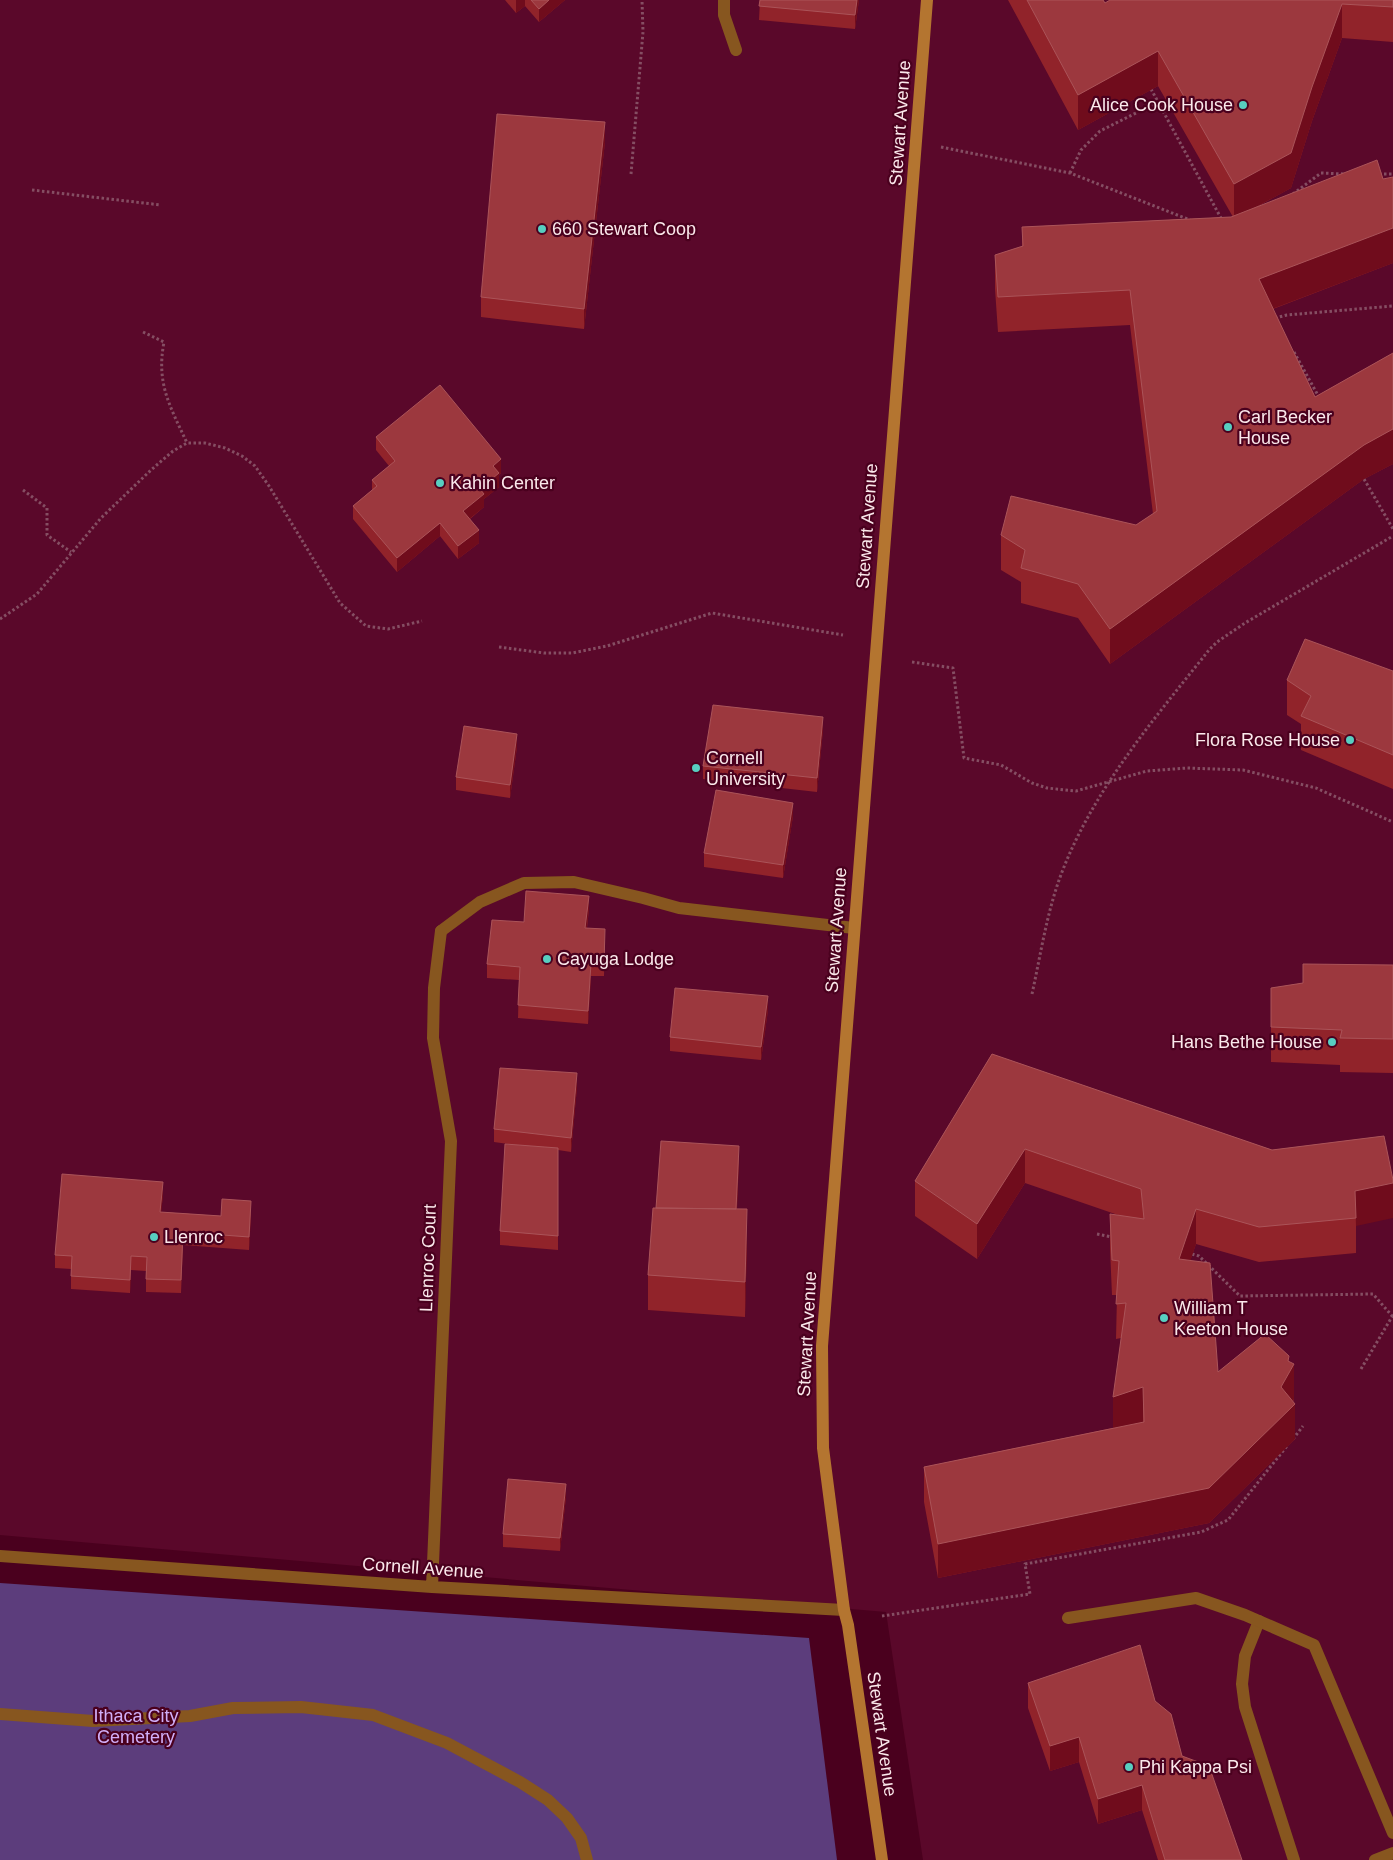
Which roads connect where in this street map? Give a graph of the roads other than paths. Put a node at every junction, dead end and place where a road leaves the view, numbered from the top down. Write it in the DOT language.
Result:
graph roads {
  1 [pos="724,0"];
  2 [pos="927,0"];
  3 [pos="736,50"];
  4 [pos="854,928"];
  5 [pos="0,1556"];
  6 [pos="432,1587"];
  7 [pos="844,1610"];
  8 [pos="1068,1618"];
  9 [pos="1259,1621"];
  10 [pos="0,1714"];
  11 [pos="1393,1832"];
  12 [pos="1393,1853"];
  13 [pos="587,1860"];
  14 [pos="882,1860"];
  15 [pos="1294,1860"];
  16 [pos="1375,1860"];
  1 -- 3 [label="street"];
  2 -- 4 [label="street, Stewart Avenue"];
  4 -- 6 [label="street, Llenroc Court"];
  4 -- 7 [label="street, Stewart Avenue"];
  5 -- 6 [label="street, Cornell Avenue"];
  6 -- 7 [label="street, Cornell Avenue"];
  7 -- 14 [label="street, Stewart Avenue"];
  8 -- 9 [label="street"];
  9 -- 11 [label="street"];
  9 -- 15 [label="street"];
  10 -- 13 [label="street"];
  12 -- 16 [label="street"];
}
